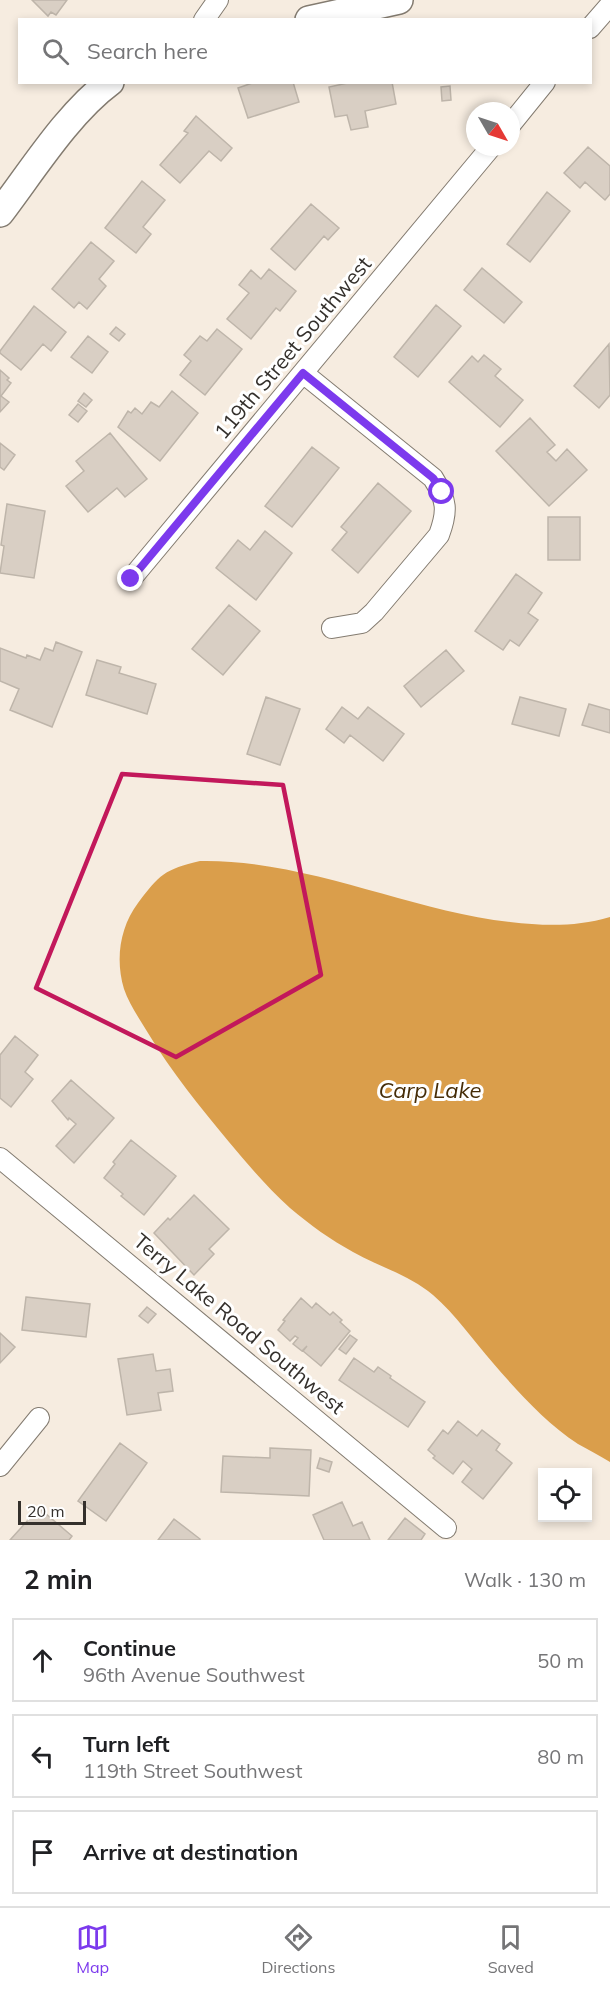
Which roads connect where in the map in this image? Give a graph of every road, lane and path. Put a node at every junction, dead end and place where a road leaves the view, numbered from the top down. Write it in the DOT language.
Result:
graph roads {
  1 [pos="218,0"];
  2 [pos="399,0"];
  3 [pos="610,5"];
  4 [pos="205,18"];
  5 [pos="318,18"];
  6 [pos="592,27"];
  7 [pos="108,84"];
  8 [pos="543,84"];
  9 [pos="520,113"];
  10 [pos="484,156"];
  11 [pos="0,213"];
  12 [pos="303,373"];
  13 [pos="131,579"];
  14 [pos="332,628"];
  15 [pos="0,1158"];
  16 [pos="39,1418"];
  17 [pos="0,1466"];
  18 [pos="446,1528"];
  1 -- 4 [label="street"];
  2 -- 5 [label="main road"];
  3 -- 6 [label="street"];
  7 -- 11 [label="main road"];
  8 -- 9 [label="street"];
  10 -- 12 [label="street, 119th Street Southwest"];
  12 -- 13 [label="street, 119th Street Southwest"];
  12 -- 14 [label="street"];
  15 -- 18 [label="street, Terry Lake Road Southwest"];
  16 -- 17 [label="street"];
}
